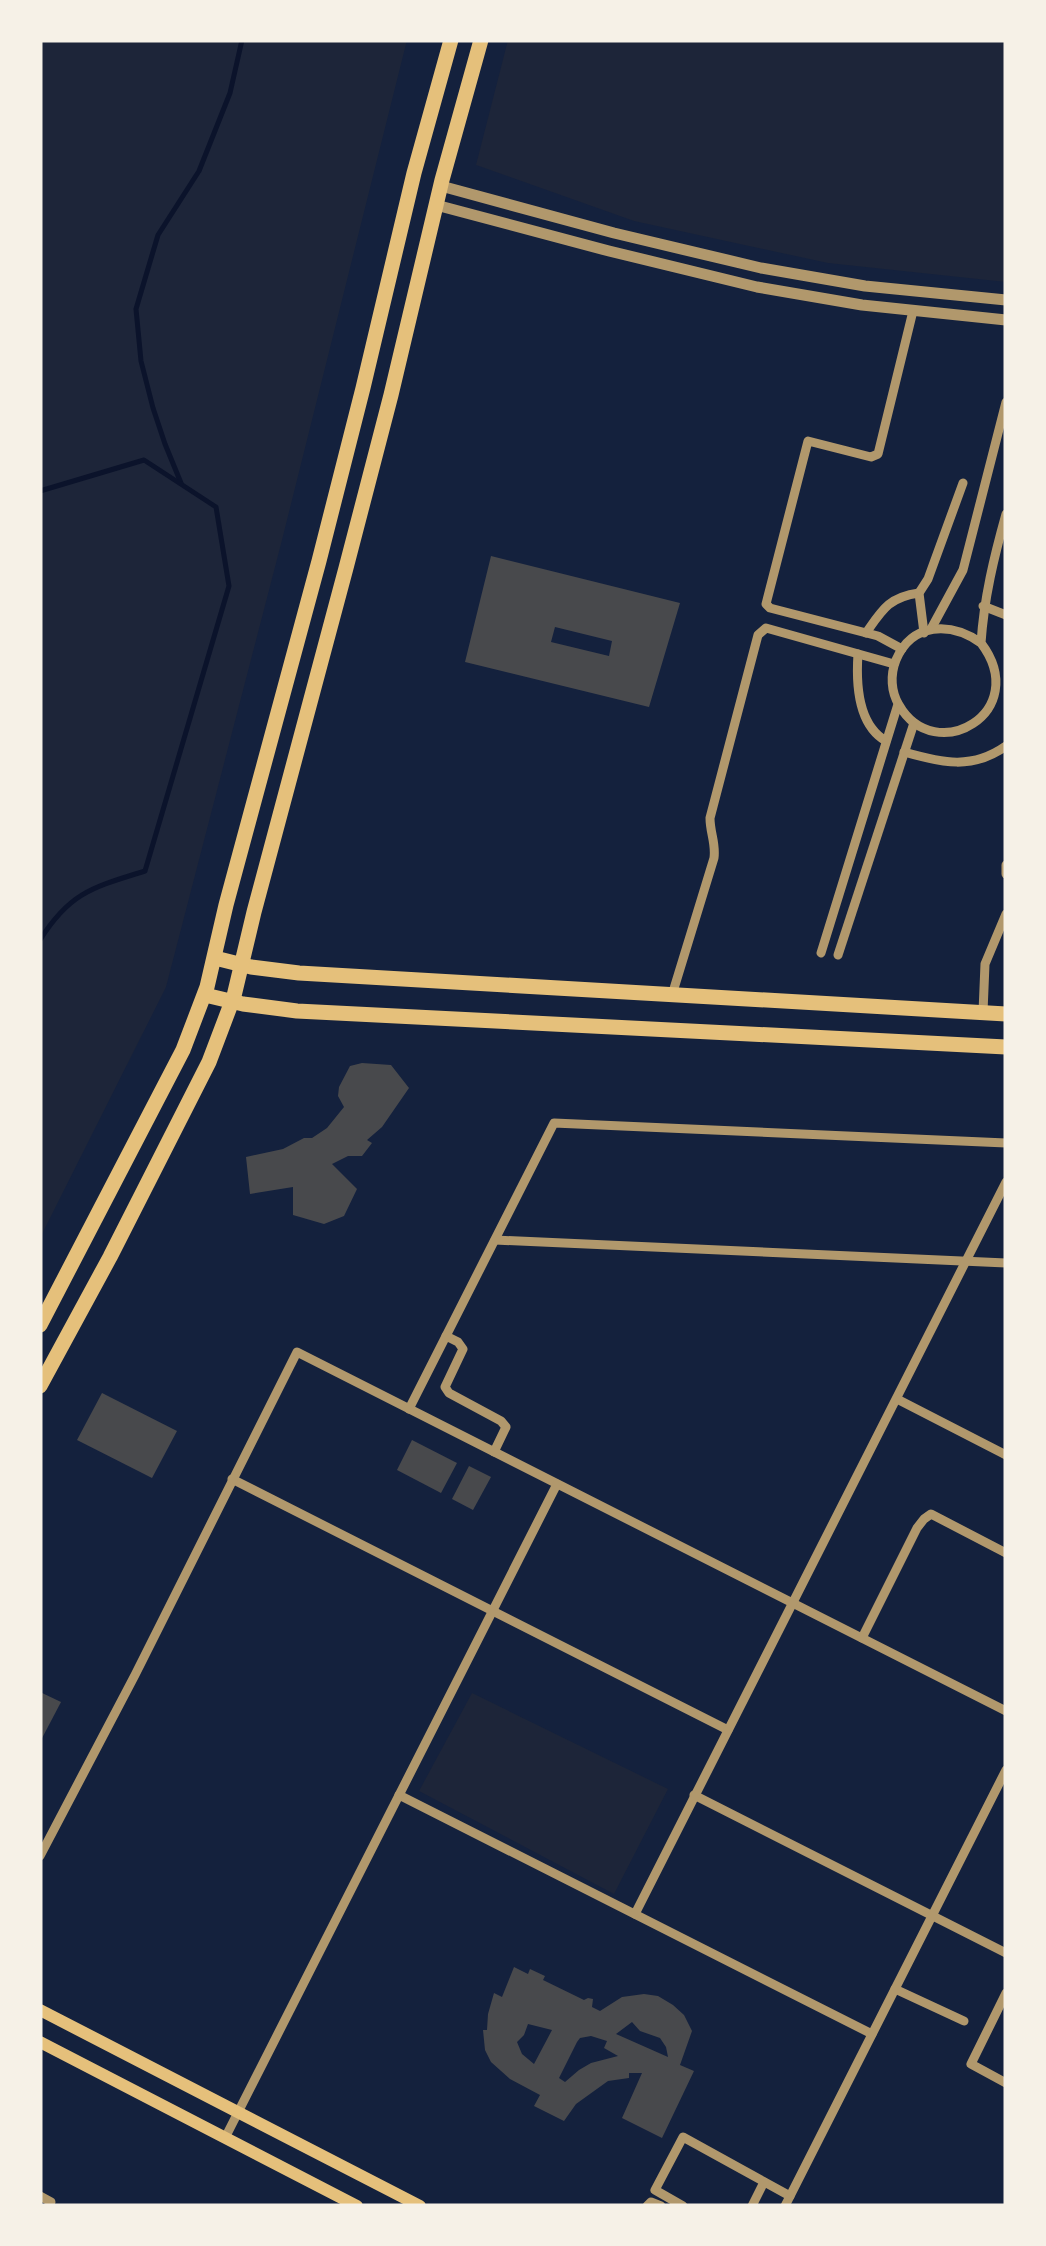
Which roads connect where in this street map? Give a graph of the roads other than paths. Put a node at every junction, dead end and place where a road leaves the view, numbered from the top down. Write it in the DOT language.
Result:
graph roads {
  1 [pos="451,40"];
  2 [pos="481,40"];
  3 [pos="440,186"];
  4 [pos="436,204"];
  5 [pos="1006,300"];
  6 [pos="912,311"];
  7 [pos="1006,320"];
  8 [pos="1006,402"];
  9 [pos="963,484"];
  10 [pos="1006,514"];
  11 [pos="918,592"];
  12 [pos="983,606"];
  13 [pos="1006,615"];
  14 [pos="928,631"];
  15 [pos="866,633"];
  16 [pos="980,642"];
  17 [pos="902,649"];
  18 [pos="858,654"];
  19 [pos="894,664"];
  20 [pos="1001,689"];
  21 [pos="898,704"];
  22 [pos="991,705"];
  23 [pos="1006,709"];
  24 [pos="914,723"];
  25 [pos="886,741"];
  26 [pos="1006,746"];
  27 [pos="904,752"];
  28 [pos="1006,866"];
  29 [pos="1006,874"];
  30 [pos="1006,914"];
  31 [pos="821,953"];
  32 [pos="838,954"];
  33 [pos="215,958"];
  34 [pos="242,965"];
  35 [pos="204,994"];
  36 [pos="672,995"];
  37 [pos="232,1002"];
  38 [pos="983,1012"];
  39 [pos="1006,1014"];
  40 [pos="1006,1047"];
  41 [pos="1006,1144"];
  42 [pos="1006,1182"];
  43 [pos="495,1240"];
  44 [pos="966,1262"];
  45 [pos="1006,1263"];
  46 [pos="40,1325"];
  47 [pos="446,1336"];
  48 [pos="40,1386"];
  49 [pos="897,1399"];
  50 [pos="409,1409"];
  51 [pos="494,1452"];
  52 [pos="1005,1452"];
  53 [pos="232,1479"];
  54 [pos="558,1484"];
  55 [pos="1006,1552"];
  56 [pos="793,1603"];
  57 [pos="493,1611"];
  58 [pos="862,1638"];
  59 [pos="1006,1711"];
  60 [pos="728,1730"];
  61 [pos="1006,1770"];
  62 [pos="399,1794"];
  63 [pos="694,1795"];
  64 [pos="40,1856"];
  65 [pos="634,1914"];
  66 [pos="932,1916"];
  67 [pos="1006,1953"];
  68 [pos="895,1989"];
  69 [pos="1006,1994"];
  70 [pos="40,2010"];
  71 [pos="964,2021"];
  72 [pos="872,2034"];
  73 [pos="40,2042"];
  74 [pos="1006,2083"];
  75 [pos="238,2112"];
  76 [pos="225,2138"];
  77 [pos="764,2182"];
  78 [pos="40,2196"];
  79 [pos="787,2201"];
  80 [pos="51,2202"];
  81 [pos="356,2206"];
  82 [pos="420,2206"];
  83 [pos="647,2206"];
  84 [pos="660,2206"];
  85 [pos="682,2206"];
  86 [pos="752,2206"];
  1 -- 33 [label="main road"];
  2 -- 3 [label="main road"];
  3 -- 4 [label="main road"];
  3 -- 5 [label="street"];
  4 -- 6 [label="street"];
  4 -- 34 [label="main road"];
  6 -- 7 [label="street"];
  6 -- 15 [label="street"];
  8 -- 14 [label="street"];
  9 -- 11 [label="street"];
  10 -- 12 [label="street"];
  11 -- 14 [label="street"];
  11 -- 15 [label="street"];
  12 -- 13 [label="street"];
  12 -- 16 [label="street"];
  14 -- 16 [label="street"];
  14 -- 17 [label="street"];
  15 -- 17 [label="street"];
  16 -- 20 [label="street"];
  17 -- 19 [label="street"];
  18 -- 19 [label="street"];
  18 -- 25 [label="street"];
  18 -- 36 [label="street"];
  19 -- 21 [label="street"];
  20 -- 22 [label="street"];
  21 -- 24 [label="street"];
  21 -- 25 [label="street"];
  22 -- 23 [label="street"];
  22 -- 24 [label="street"];
  24 -- 27 [label="street"];
  25 -- 31 [label="street"];
  26 -- 27 [label="street"];
  27 -- 32 [label="street"];
  28 -- 29 [label="street"];
  30 -- 38 [label="street"];
  33 -- 34 [label="main road"];
  33 -- 35 [label="main road"];
  34 -- 36 [label="main road"];
  34 -- 37 [label="main road"];
  35 -- 37 [label="main road"];
  35 -- 46 [label="main road"];
  36 -- 38 [label="main road"];
  37 -- 40 [label="main road"];
  37 -- 48 [label="main road"];
  38 -- 39 [label="main road"];
  41 -- 43 [label="street"];
  42 -- 44 [label="street"];
  43 -- 44 [label="street"];
  43 -- 47 [label="street"];
  44 -- 45 [label="street"];
  44 -- 49 [label="street"];
  47 -- 50 [label="street"];
  47 -- 51 [label="street"];
  49 -- 52 [label="street"];
  49 -- 56 [label="street"];
  50 -- 51 [label="street"];
  50 -- 53 [label="street"];
  51 -- 54 [label="street"];
  53 -- 57 [label="street"];
  53 -- 64 [label="street"];
  54 -- 56 [label="street"];
  54 -- 57 [label="street"];
  55 -- 58 [label="street"];
  56 -- 58 [label="street"];
  56 -- 60 [label="street"];
  57 -- 60 [label="street"];
  57 -- 62 [label="street"];
  58 -- 59 [label="street"];
  60 -- 63 [label="street"];
  61 -- 66 [label="street"];
  62 -- 65 [label="street"];
  62 -- 75 [label="street"];
  63 -- 65 [label="street"];
  63 -- 66 [label="street"];
  65 -- 72 [label="street"];
  66 -- 67 [label="street"];
  66 -- 68 [label="street"];
  68 -- 71 [label="street"];
  68 -- 72 [label="street"];
  69 -- 74 [label="street"];
  70 -- 75 [label="main road"];
  72 -- 79 [label="street"];
  73 -- 76 [label="main road"];
  75 -- 76 [label="street"];
  75 -- 82 [label="main road"];
  76 -- 81 [label="main road"];
  77 -- 79 [label="street"];
  77 -- 85 [label="street"];
  77 -- 86 [label="street"];
  78 -- 80 [label="street"];
  83 -- 84 [label="street"];
}
